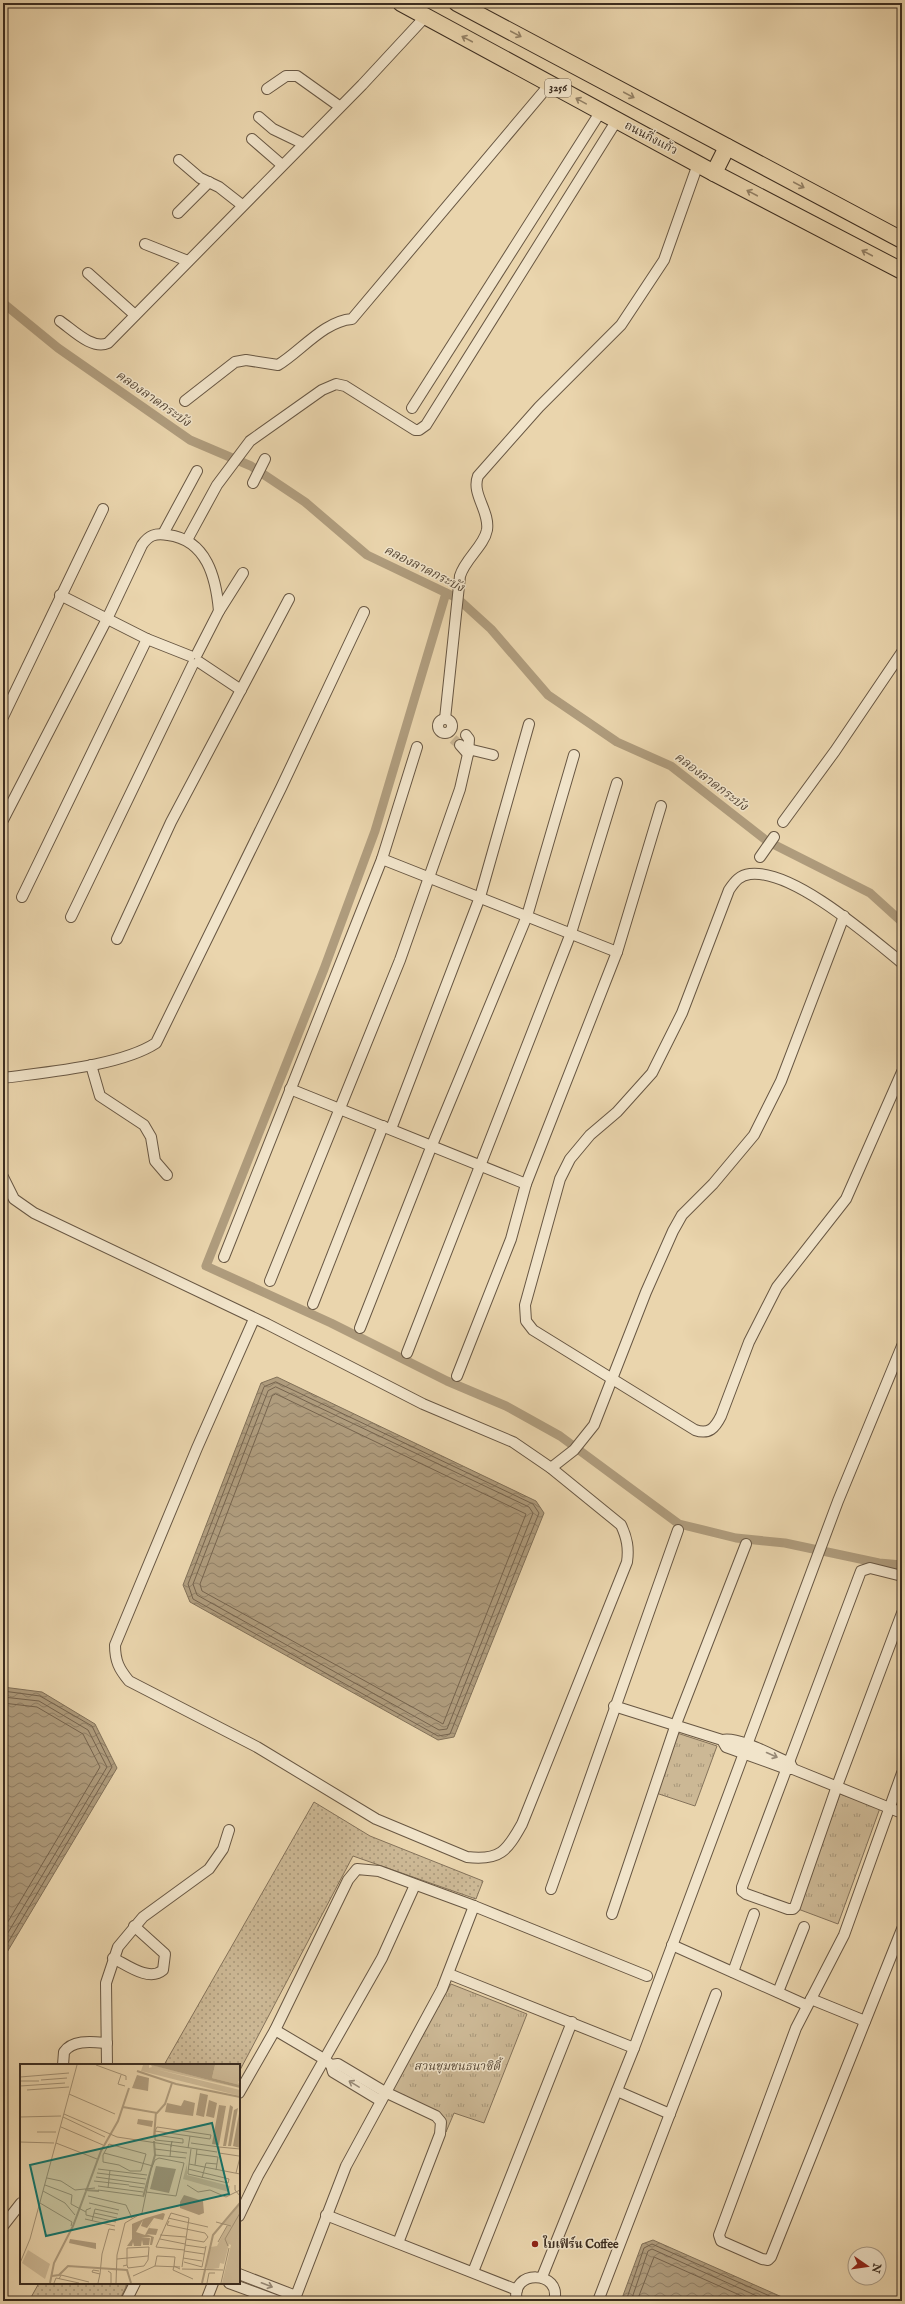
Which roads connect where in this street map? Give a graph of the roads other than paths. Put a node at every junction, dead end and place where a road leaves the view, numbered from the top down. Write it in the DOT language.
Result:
graph roads {
  1 [pos="401,3"];
  2 [pos="457,3"];
  3 [pos="426,16"];
  4 [pos="550,84"];
  5 [pos="267,89"];
  6 [pos="339,106"];
  7 [pos="601,111"];
  8 [pos="259,117"];
  9 [pos="617,120"];
  10 [pos="252,139"];
  11 [pos="302,143"];
  12 [pos="727,148"];
  13 [pos="179,160"];
  14 [pos="698,164"];
  15 [pos="282,165"];
  16 [pos="714,173"];
  17 [pos="209,182"];
  18 [pos="242,205"];
  19 [pos="178,213"];
  20 [pos="902,240"];
  21 [pos="145,244"];
  22 [pos="188,261"];
  23 [pos="902,271"];
  24 [pos="88,273"];
  25 [pos="135,315"];
  26 [pos="60,321"];
  27 [pos="185,401"];
  28 [pos="412,408"];
  29 [pos="264,461"];
  30 [pos="197,471"];
  31 [pos="253,482"];
  32 [pos="103,509"];
  33 [pos="162,534"];
  34 [pos="187,540"];
  35 [pos="243,573"];
  36 [pos="60,595"];
  37 [pos="289,599"];
  38 [pos="219,611"];
  39 [pos="364,612"];
  40 [pos="107,619"];
  41 [pos="147,638"];
  42 [pos="902,652"];
  43 [pos="195,659"];
  44 [pos="242,690"];
  45 [pos="3,717"];
  46 [pos="529,724"];
  47 [pos="458,738"];
  48 [pos="417,747"];
  49 [pos="493,754"];
  50 [pos="574,755"];
  51 [pos="617,783"];
  52 [pos="661,806"];
  53 [pos="3,820"];
  54 [pos="783,822"];
  55 [pos="774,837"];
  56 [pos="760,857"];
  57 [pos="382,859"];
  58 [pos="429,876"];
  59 [pos="22,897"];
  60 [pos="480,897"];
  61 [pos="527,916"];
  62 [pos="844,916"];
  63 [pos="71,917"];
  64 [pos="571,933"];
  65 [pos="117,939"];
  66 [pos="617,952"];
  67 [pos="902,963"];
  68 [pos="91,1065"];
  69 [pos="902,1072"];
  70 [pos="3,1078"];
  71 [pos="290,1089"];
  72 [pos="340,1108"];
  73 [pos="387,1127"];
  74 [pos="432,1145"];
  75 [pos="480,1165"];
  76 [pos="167,1176"];
  77 [pos="3,1177"];
  78 [pos="526,1184"];
  79 [pos="224,1257"];
  80 [pos="270,1281"];
  81 [pos="313,1304"];
  82 [pos="254,1319"];
  83 [pos="360,1328"];
  84 [pos="902,1346"];
  85 [pos="407,1353"];
  86 [pos="457,1376"];
  87 [pos="612,1380"];
  88 [pos="551,1468"];
  89 [pos="678,1530"];
  90 [pos="746,1544"];
  91 [pos="902,1576"];
  92 [pos="902,1613"];
  93 [pos="614,1706"];
  94 [pos="676,1724"];
  95 [pos="745,1749"];
  96 [pos="790,1767"];
  97 [pos="902,1773"];
  98 [pos="837,1786"];
  99 [pos="889,1808"];
  100 [pos="902,1813"];
  101 [pos="229,1830"];
  102 [pos="415,1885"];
  103 [pos="551,1889"];
  104 [pos="474,1906"];
  105 [pos="612,1914"];
  106 [pos="754,1914"];
  107 [pos="134,1926"];
  108 [pos="804,1927"];
  109 [pos="902,1929"];
  110 [pos="672,1945"];
  111 [pos="113,1958"];
  112 [pos="733,1972"];
  113 [pos="449,1974"];
  114 [pos="647,1976"];
  115 [pos="778,1992"];
  116 [pos="716,1994"];
  117 [pos="809,2002"];
  118 [pos="572,2022"];
  119 [pos="865,2022"];
  120 [pos="275,2030"];
  121 [pos="107,2044"];
  122 [pos="634,2048"];
  123 [pos="328,2062"];
  124 [pos="63,2064"];
  125 [pos="106,2064"];
  126 [pos="240,2091"];
  127 [pos="617,2091"];
  128 [pos="383,2097"];
  129 [pos="670,2114"];
  130 [pos="20,2204"];
  131 [pos="240,2214"];
  132 [pos="326,2215"];
  133 [pos="3,2226"];
  134 [pos="398,2243"];
  135 [pos="473,2272"];
  136 [pos="240,2274"];
  137 [pos="542,2277"];
  138 [pos="134,2284"];
  139 [pos="213,2284"];
  140 [pos="232,2284"];
  141 [pos="517,2290"];
  142 [pos="295,2298"];
  143 [pos="126,2301"];
  144 [pos="206,2301"];
  145 [pos="278,2301"];
  146 [pos="517,2301"];
  147 [pos="554,2301"];
  148 [pos="598,2301"];
  1 -- 3 [label="main road, ถนนกิ่งแก้ว / 3256"];
  2 -- 12 [label="main road, 3256, one-way"];
  4 -- 3 [label="main road, ถนนกิ่งแก้ว / 3256, one-way"];
  3 -- 6 [label="street"];
  7 -- 4 [label="main road, ถนนกิ่งแก้ว / 3256, one-way"];
  4 -- 27 [label="street"];
  5 -- 6 [label="street"];
  6 -- 11 [label="street"];
  7 -- 9 [label="main road, ถนนกิ่งแก้ว / 3256"];
  7 -- 28 [label="street"];
  8 -- 11 [label="street"];
  9 -- 14 [label="main road, ถนนกิ่งแก้ว / 3256"];
  9 -- 34 [label="street"];
  10 -- 15 [label="street"];
  11 -- 15 [label="street"];
  12 -- 16 [label="main road"];
  12 -- 20 [label="main road, 3256, one-way"];
  13 -- 17 [label="street"];
  14 -- 16 [label="main road, ถนนกิ่งแก้ว / 3256"];
  14 -- 47 [label="street"];
  15 -- 18 [label="street"];
  23 -- 16 [label="main road, ถนนกิ่งแก้ว / 3256, one-way"];
  17 -- 18 [label="street"];
  17 -- 19 [label="street"];
  18 -- 22 [label="street"];
  21 -- 22 [label="street"];
  22 -- 25 [label="street"];
  24 -- 25 [label="street"];
  25 -- 26 [label="street"];
  29 -- 31 [label="street"];
  30 -- 33 [label="street"];
  32 -- 36 [label="street"];
  33 -- 34 [label="street"];
  33 -- 40 [label="street"];
  34 -- 38 [label="street"];
  35 -- 38 [label="street"];
  36 -- 40 [label="street"];
  36 -- 45 [label="street"];
  37 -- 44 [label="street"];
  38 -- 43 [label="street"];
  39 -- 68 [label="street"];
  40 -- 41 [label="street"];
  40 -- 53 [label="street"];
  41 -- 43 [label="street"];
  41 -- 59 [label="street"];
  42 -- 54 [label="street"];
  43 -- 44 [label="street"];
  43 -- 63 [label="street"];
  44 -- 65 [label="street"];
  46 -- 60 [label="street"];
  47 -- 49 [label="street"];
  47 -- 58 [label="street"];
  48 -- 57 [label="street"];
  50 -- 61 [label="street"];
  51 -- 64 [label="street"];
  52 -- 66 [label="street"];
  55 -- 56 [label="street"];
  57 -- 58 [label="street"];
  57 -- 71 [label="street"];
  58 -- 60 [label="street"];
  58 -- 72 [label="street"];
  60 -- 61 [label="street"];
  60 -- 73 [label="street"];
  61 -- 64 [label="street"];
  61 -- 74 [label="street"];
  62 -- 67 [label="street"];
  62 -- 87 [label="street"];
  62 -- 87 [label="street"];
  64 -- 66 [label="street"];
  64 -- 75 [label="street"];
  66 -- 78 [label="street"];
  68 -- 70 [label="street"];
  68 -- 76 [label="street"];
  69 -- 87 [label="street"];
  71 -- 72 [label="street"];
  71 -- 79 [label="street"];
  72 -- 73 [label="street"];
  72 -- 80 [label="street"];
  73 -- 74 [label="street"];
  73 -- 81 [label="street"];
  74 -- 75 [label="street"];
  74 -- 83 [label="street"];
  75 -- 78 [label="street"];
  75 -- 85 [label="street"];
  77 -- 82 [label="street"];
  78 -- 86 [label="street"];
  82 -- 88 [label="street"];
  82 -- 88 [label="street"];
  84 -- 95 [label="street"];
  87 -- 88 [label="street"];
  89 -- 93 [label="street"];
  90 -- 94 [label="street"];
  91 -- 96 [label="street"];
  92 -- 98 [label="street"];
  93 -- 94 [label="street"];
  93 -- 103 [label="street"];
  94 -- 95 [label="street"];
  94 -- 105 [label="street"];
  95 -- 96 [label="street"];
  95 -- 110 [label="street"];
  96 -- 98 [label="street"];
  96 -- 98 [label="street"];
  97 -- 99 [label="street"];
  98 -- 99 [label="street"];
  99 -- 100 [label="street"];
  99 -- 117 [label="street"];
  101 -- 107 [label="street"];
  102 -- 104 [label="street"];
  102 -- 120 [label="street"];
  102 -- 123 [label="street"];
  104 -- 113 [label="street"];
  104 -- 114 [label="street"];
  106 -- 112 [label="street"];
  107 -- 111 [label="street"];
  107 -- 111 [label="street"];
  108 -- 115 [label="street"];
  109 -- 119 [label="street"];
  110 -- 112 [label="street"];
  110 -- 122 [label="street"];
  111 -- 121 [label="street"];
  112 -- 115 [label="street"];
  113 -- 118 [label="street"];
  113 -- 128 [label="street"];
  115 -- 117 [label="street"];
  116 -- 129 [label="street"];
  117 -- 119 [label="street"];
  117 -- 119 [label="street"];
  118 -- 122 [label="street"];
  118 -- 135 [label="street"];
  120 -- 123 [label="street"];
  120 -- 126 [label="street"];
  121 -- 124 [label="street"];
  121 -- 125 [label="street"];
  122 -- 127 [label="street"];
  123 -- 128 [label="street"];
  123 -- 131 [label="street"];
  127 -- 129 [label="street"];
  127 -- 137 [label="street"];
  128 -- 132 [label="street"];
  128 -- 134 [label="street"];
  129 -- 148 [label="street"];
  130 -- 133 [label="street"];
  132 -- 134 [label="street"];
  132 -- 142 [label="street"];
  134 -- 135 [label="street"];
  135 -- 141 [label="street"];
  136 -- 142 [label="street, one-way"];
  137 -- 141 [label="street"];
  137 -- 147 [label="street"];
  138 -- 143 [label="street"];
  139 -- 144 [label="street"];
  140 -- 145 [label="street"];
  141 -- 146 [label="street"];
}
